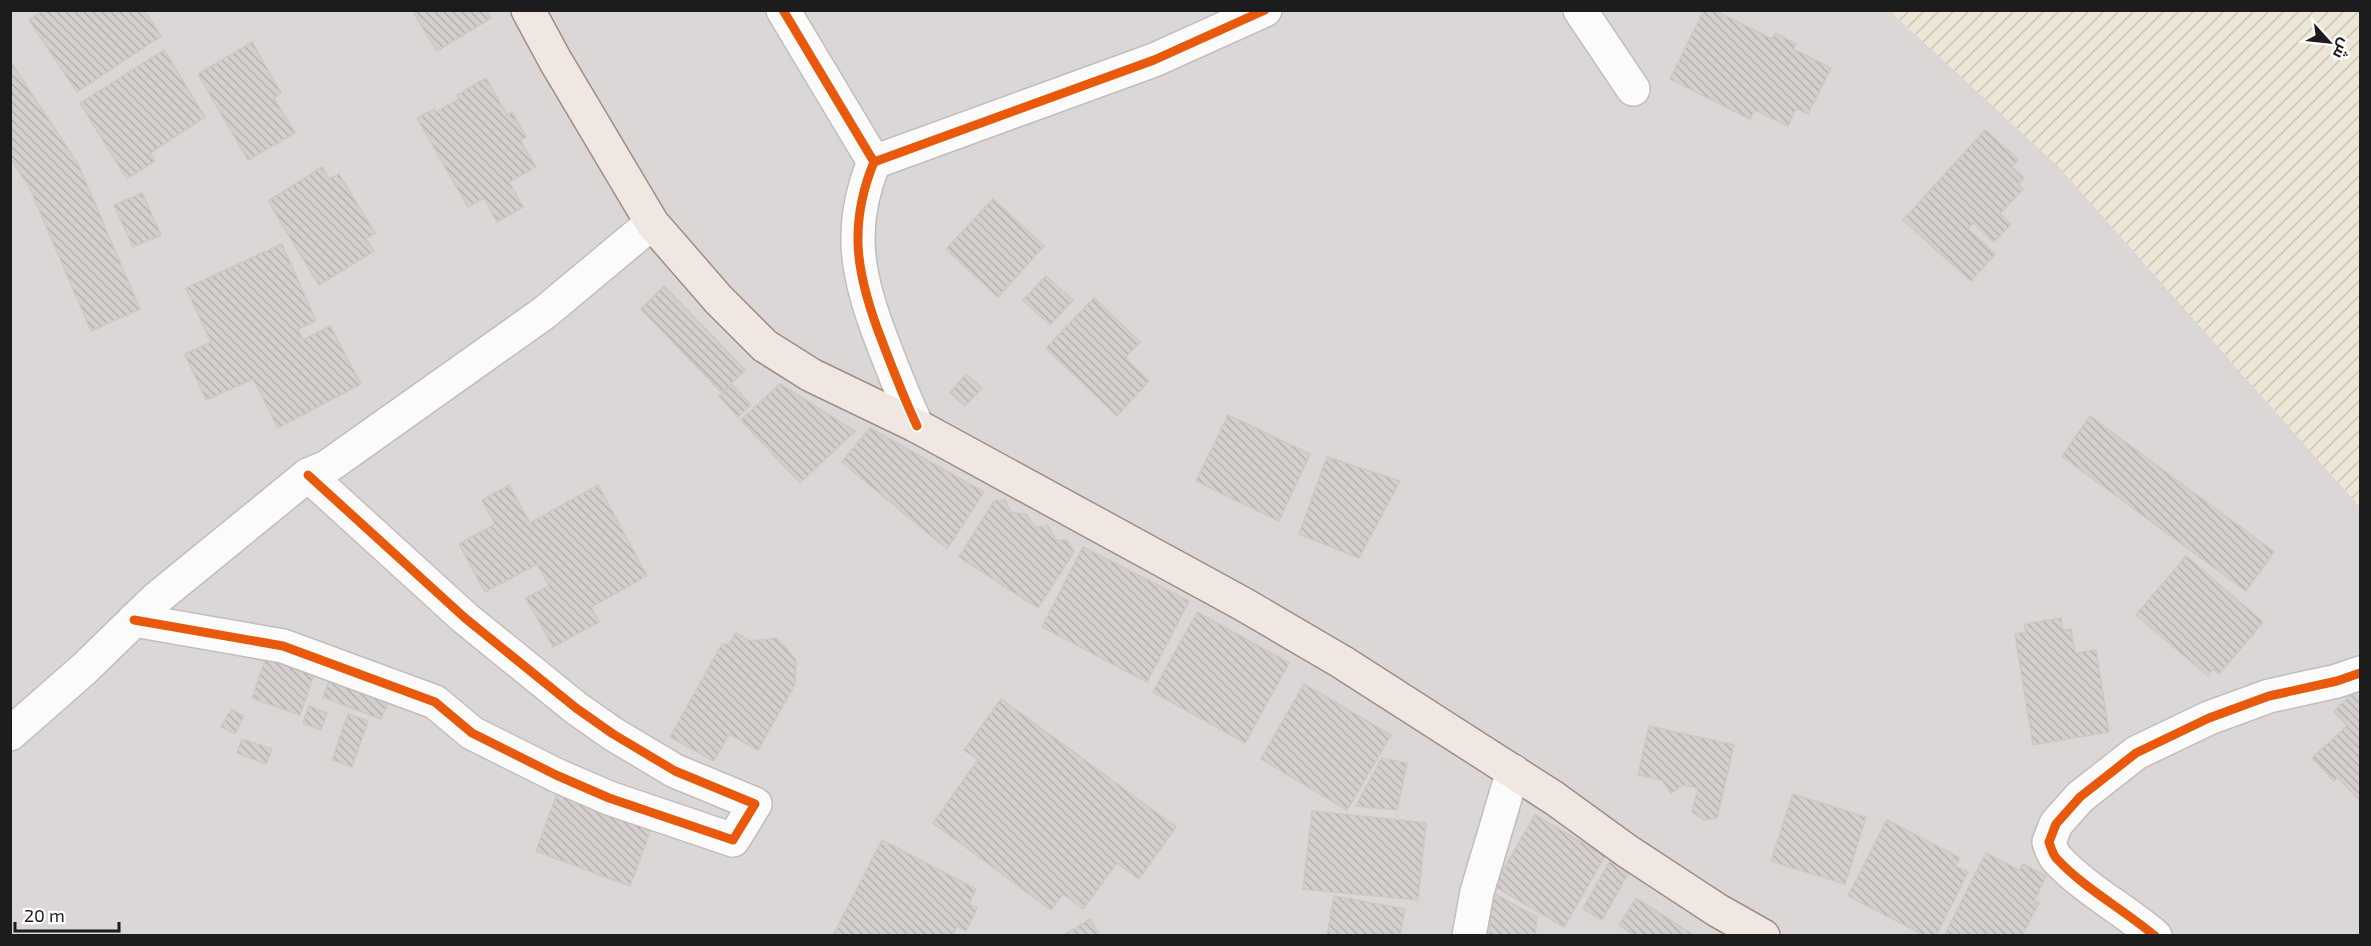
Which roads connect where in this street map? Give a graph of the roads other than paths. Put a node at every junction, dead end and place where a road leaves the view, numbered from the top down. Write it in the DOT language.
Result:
graph roads {
  1 [pos="528,10"];
  2 [pos="783,10"];
  3 [pos="1265,10"];
  4 [pos="1580,10"];
  5 [pos="1633,89"];
  6 [pos="874,162"];
  7 [pos="652,223"];
  8 [pos="917,426"];
  9 [pos="308,475"];
  10 [pos="135,620"];
  11 [pos="2361,673"];
  12 [pos="10,734"];
  13 [pos="1513,771"];
  14 [pos="1469,936"];
  15 [pos="1763,936"];
  16 [pos="2155,936"];
  1 -- 7 [label="main road"];
  2 -- 6 [label="street"];
  3 -- 6 [label="street"];
  4 -- 5 [label="street"];
  6 -- 8 [label="street"];
  7 -- 8 [label="main road"];
  7 -- 9 [label="street"];
  8 -- 13 [label="main road"];
  9 -- 10 [label="street"];
  9 -- 10 [label="street"];
  10 -- 12 [label="street"];
  11 -- 16 [label="street"];
  13 -- 14 [label="street"];
  13 -- 15 [label="main road"];
}
